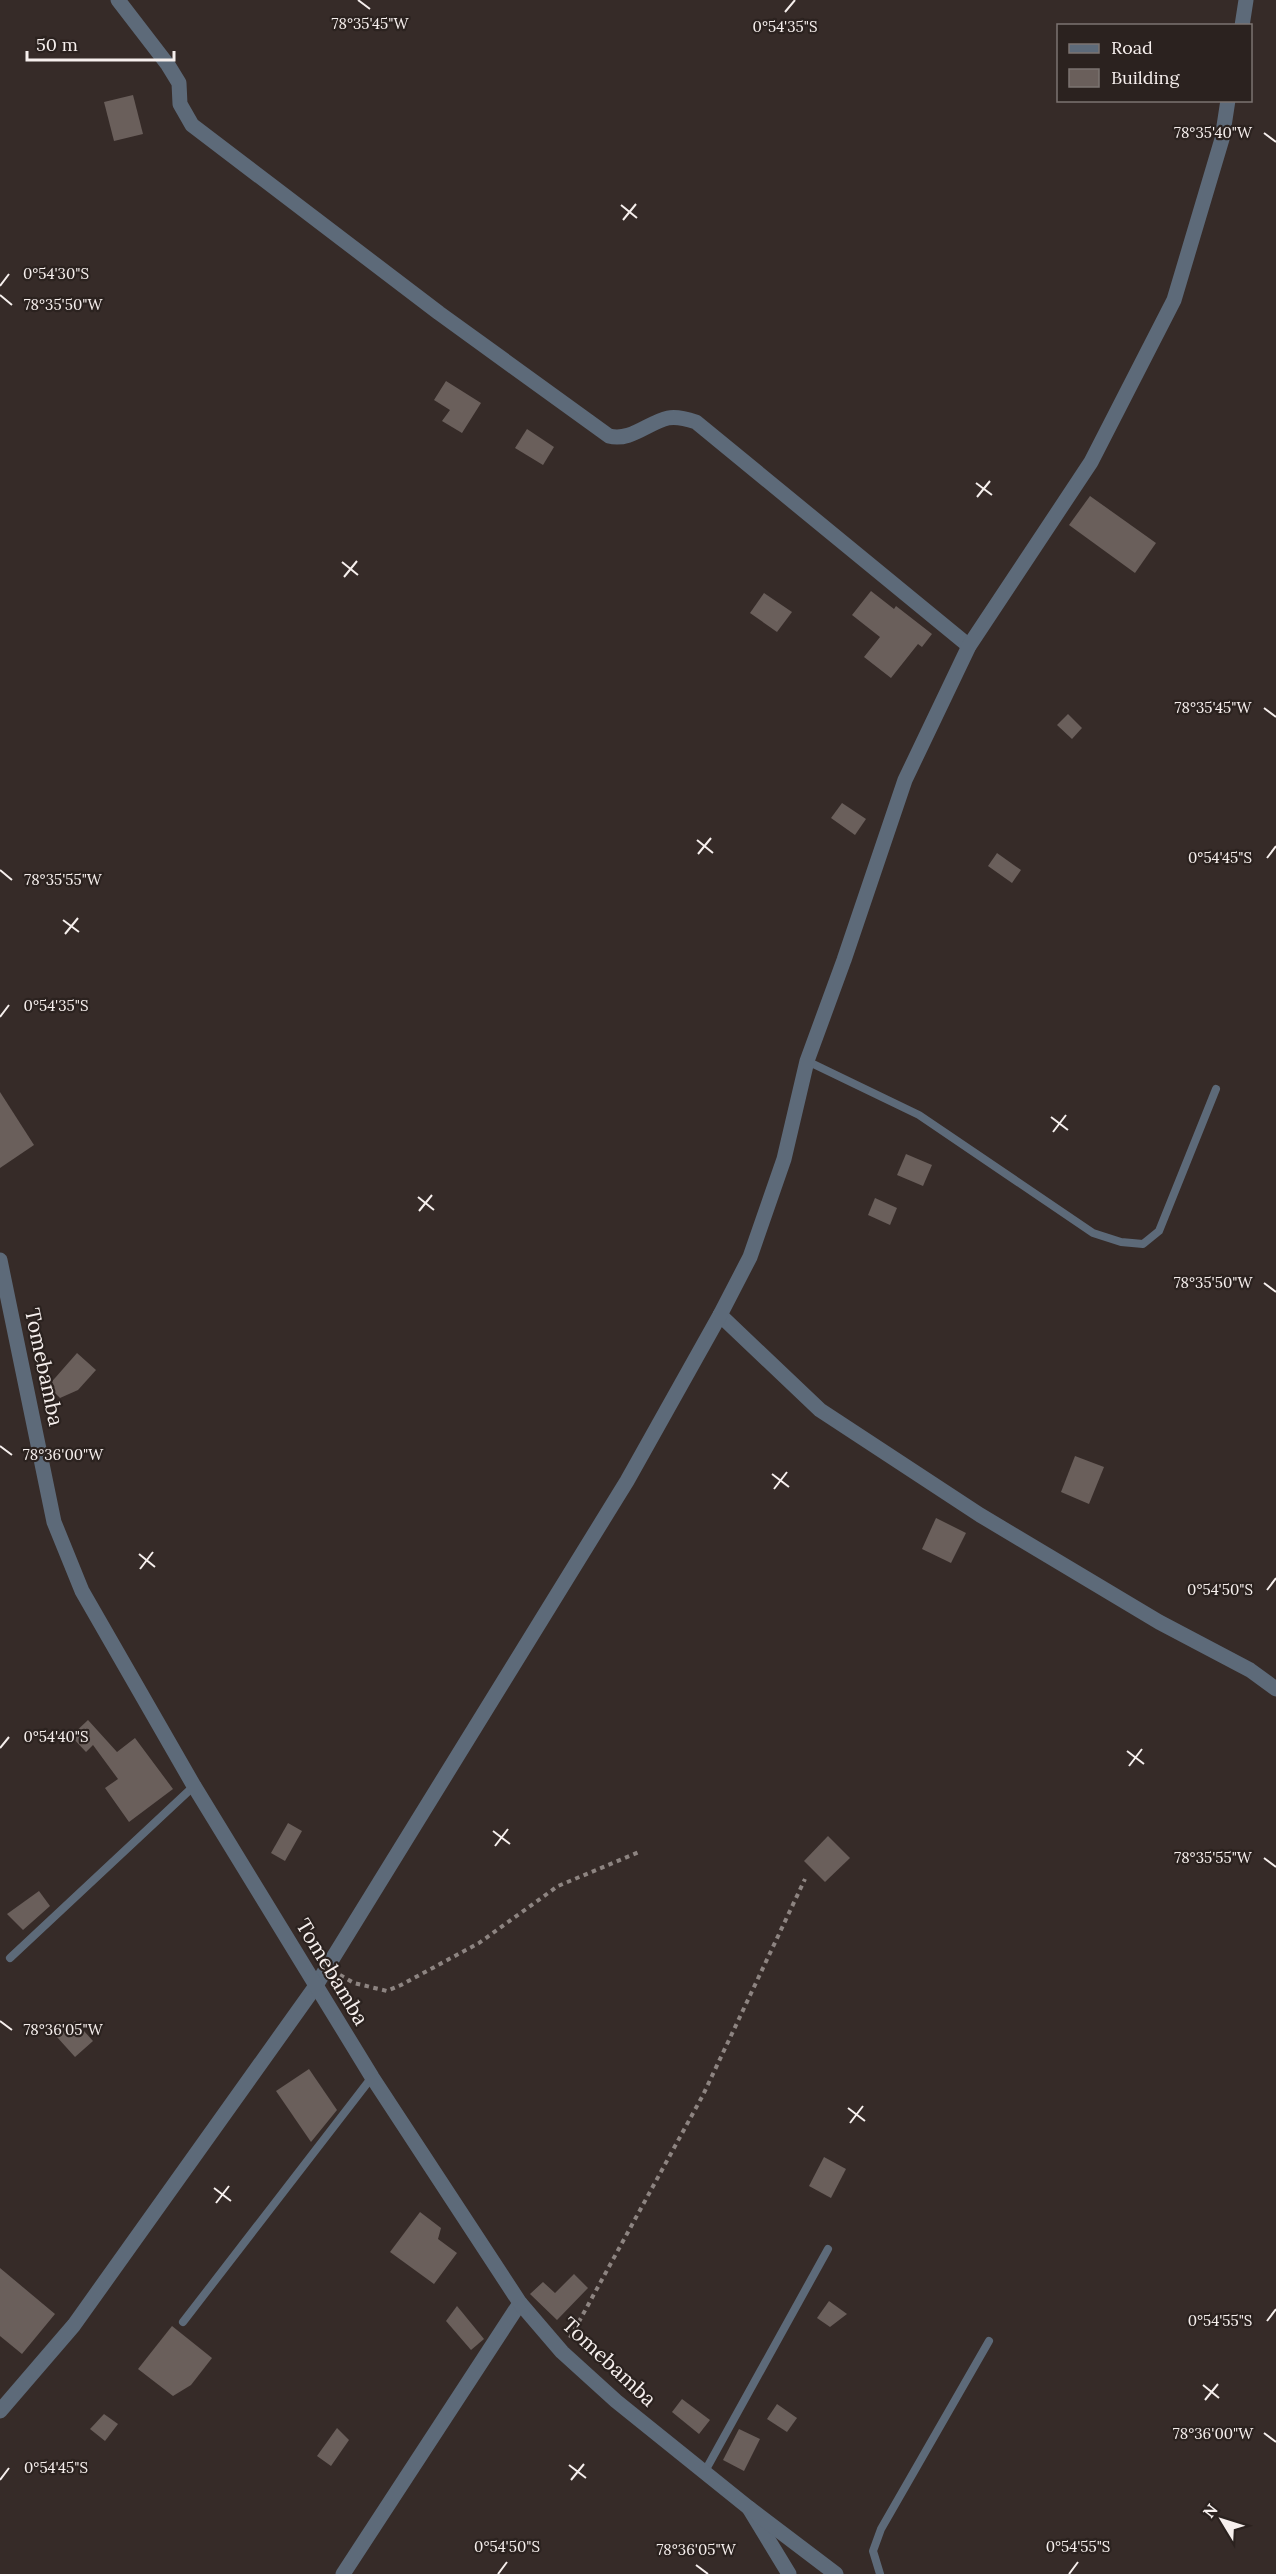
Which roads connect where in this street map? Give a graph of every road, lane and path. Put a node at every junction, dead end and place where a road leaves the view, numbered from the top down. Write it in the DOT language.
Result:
graph roads {
  1 [pos="118,0"];
  2 [pos="1246,0"];
  3 [pos="1242,24"];
  4 [pos="1228,102"];
  5 [pos="969,646"];
  6 [pos="807,1061"];
  7 [pos="1216,1089"];
  8 [pos="0,1260"];
  9 [pos="720,1315"];
  10 [pos="1276,1689"];
  11 [pos="194,1786"];
  12 [pos="639,1851"];
  13 [pos="805,1879"];
  14 [pos="10,1958"];
  15 [pos="327,1966"];
  16 [pos="315,1987"];
  17 [pos="372,2077"];
  18 [pos="828,2249"];
  19 [pos="520,2303"];
  20 [pos="183,2322"];
  21 [pos="989,2341"];
  22 [pos="562,2352"];
  23 [pos="0,2411"];
  24 [pos="704,2473"];
  25 [pos="749,2508"];
  26 [pos="343,2574"];
  27 [pos="789,2574"];
  28 [pos="836,2574"];
  29 [pos="880,2574"];
  1 -- 5 [label="street"];
  2 -- 3 [label="street"];
  4 -- 5 [label="street"];
  5 -- 6 [label="street"];
  6 -- 7 [label="lane"];
  6 -- 9 [label="street"];
  8 -- 11 [label="street, Tomebamba"];
  9 -- 10 [label="street"];
  9 -- 15 [label="street"];
  11 -- 14 [label="lane"];
  11 -- 16 [label="street, Tomebamba"];
  12 -- 15 [label="path"];
  13 -- 22 [label="path"];
  15 -- 16 [label="street"];
  16 -- 17 [label="street, Tomebamba"];
  16 -- 23 [label="street"];
  17 -- 19 [label="street, Tomebamba"];
  17 -- 20 [label="lane"];
  18 -- 24 [label="lane"];
  19 -- 22 [label="street, Tomebamba"];
  19 -- 26 [label="street"];
  21 -- 29 [label="lane"];
  22 -- 24 [label="street, Tomebamba"];
  24 -- 25 [label="street, Tomebamba"];
  25 -- 27 [label="street"];
  25 -- 28 [label="street, Tomebamba"];
}
